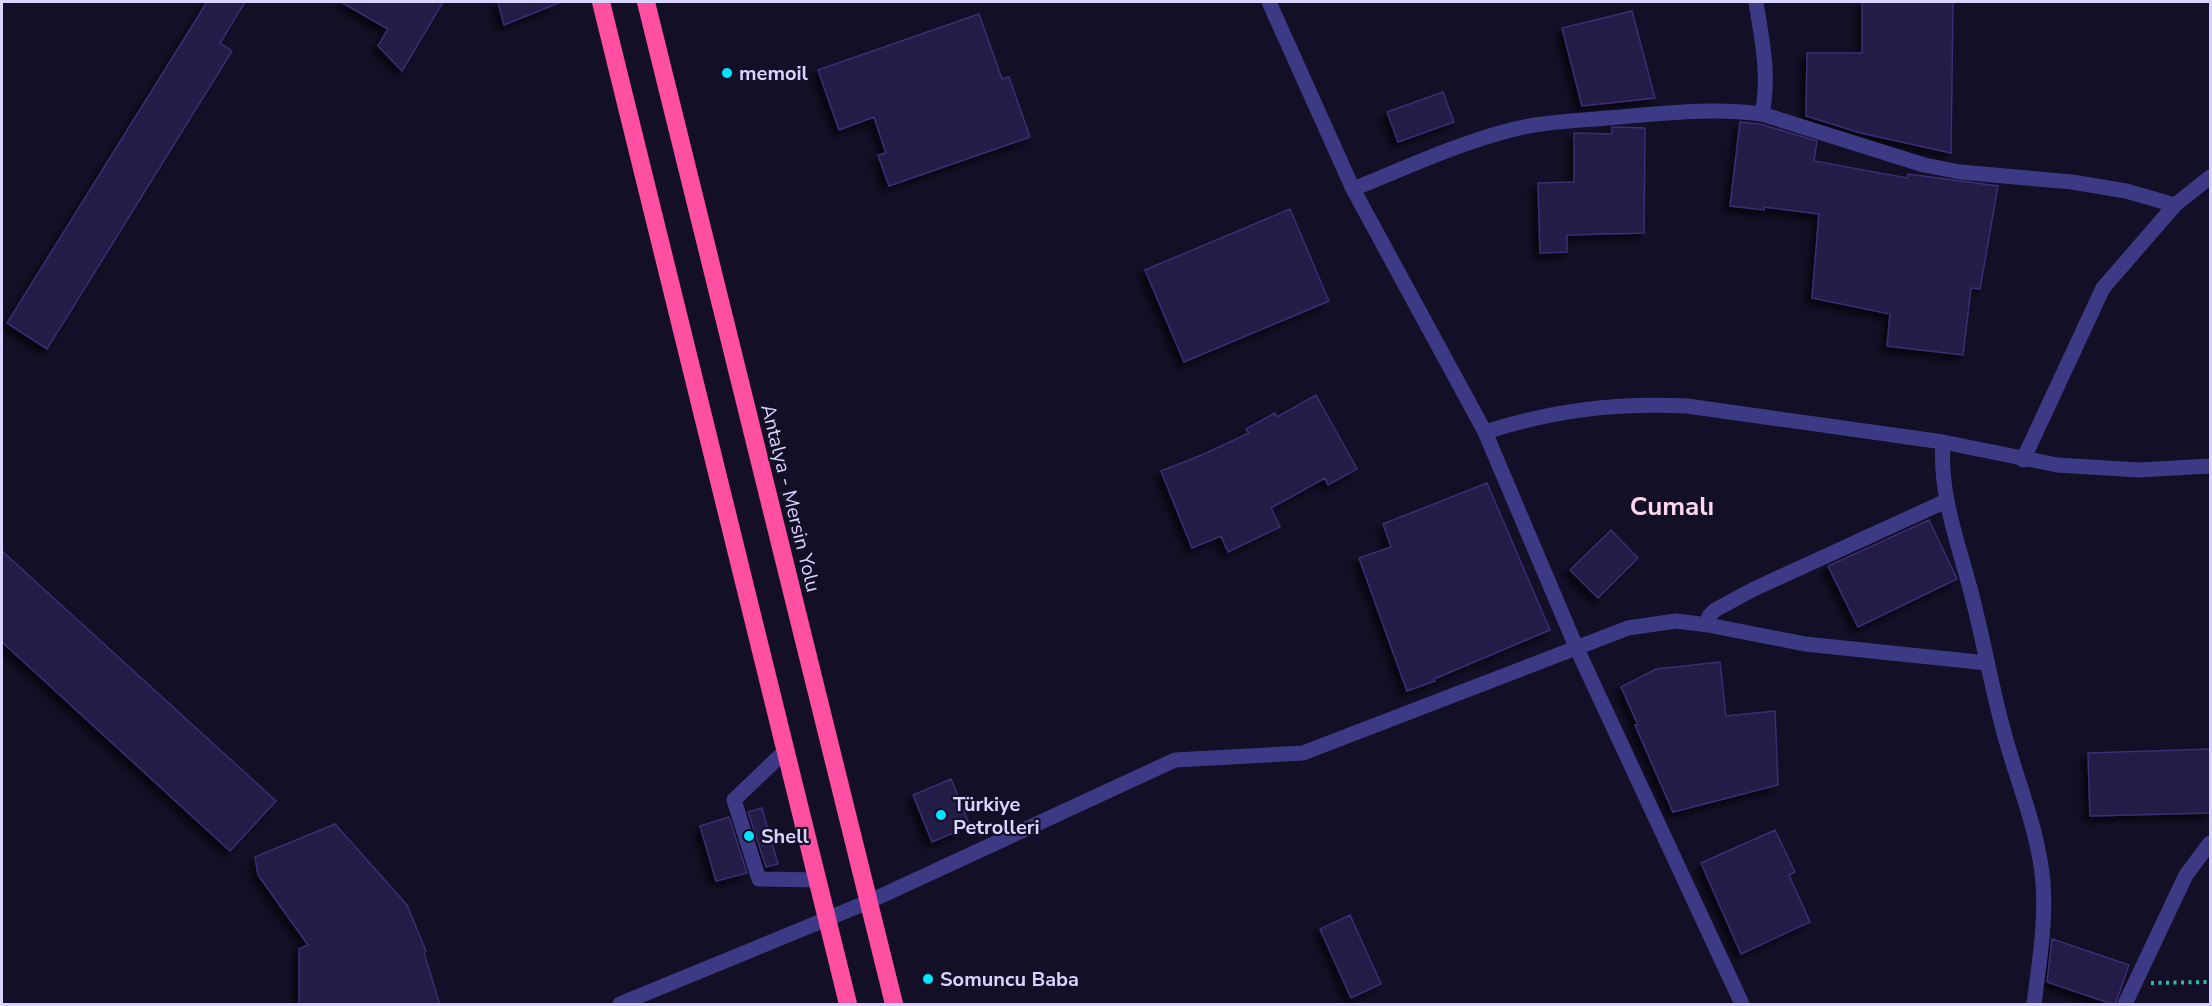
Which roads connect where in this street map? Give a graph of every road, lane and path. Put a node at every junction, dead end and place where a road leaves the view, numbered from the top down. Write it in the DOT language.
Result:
graph roads {
  1 [pos="601,2"];
  2 [pos="646,2"];
  3 [pos="1269,2"];
  4 [pos="1756,2"];
  5 [pos="1762,114"];
  6 [pos="2211,177"];
  7 [pos="1353,189"];
  8 [pos="2175,205"];
  9 [pos="1485,432"];
  10 [pos="1942,442"];
  11 [pos="2023,460"];
  12 [pos="2211,466"];
  13 [pos="1946,501"];
  14 [pos="1708,625"];
  15 [pos="1577,649"];
  16 [pos="1988,663"];
  17 [pos="785,751"];
  18 [pos="2211,843"];
  19 [pos="817,880"];
  20 [pos="868,902"];
  21 [pos="827,918"];
  22 [pos="2211,982"];
  23 [pos="2135,983"];
  24 [pos="620,1005"];
  25 [pos="848,1005"];
  26 [pos="894,1005"];
  27 [pos="1742,1005"];
  28 [pos="2034,1005"];
  29 [pos="2125,1005"];
  1 -- 17 [label="highway"];
  2 -- 20 [label="highway, Antalya - Mersin Yolu"];
  3 -- 7 [label="street"];
  4 -- 5 [label="street"];
  5 -- 7 [label="street"];
  5 -- 8 [label="street"];
  6 -- 8 [label="street"];
  7 -- 9 [label="street"];
  8 -- 11 [label="street"];
  9 -- 10 [label="street"];
  9 -- 15 [label="street"];
  10 -- 11 [label="street"];
  10 -- 13 [label="street"];
  11 -- 12 [label="street"];
  13 -- 14 [label="street"];
  13 -- 16 [label="street"];
  14 -- 15 [label="street"];
  14 -- 16 [label="street"];
  15 -- 20 [label="street"];
  15 -- 27 [label="street"];
  16 -- 28 [label="street"];
  17 -- 19 [label="highway"];
  17 -- 19 [label="street"];
  18 -- 23 [label="street"];
  19 -- 21 [label="highway"];
  20 -- 21 [label="street"];
  20 -- 26 [label="highway, Antalya - Mersin Yolu"];
  21 -- 24 [label="street"];
  21 -- 25 [label="highway"];
  22 -- 23 [label="path"];
  23 -- 29 [label="street"];
}
